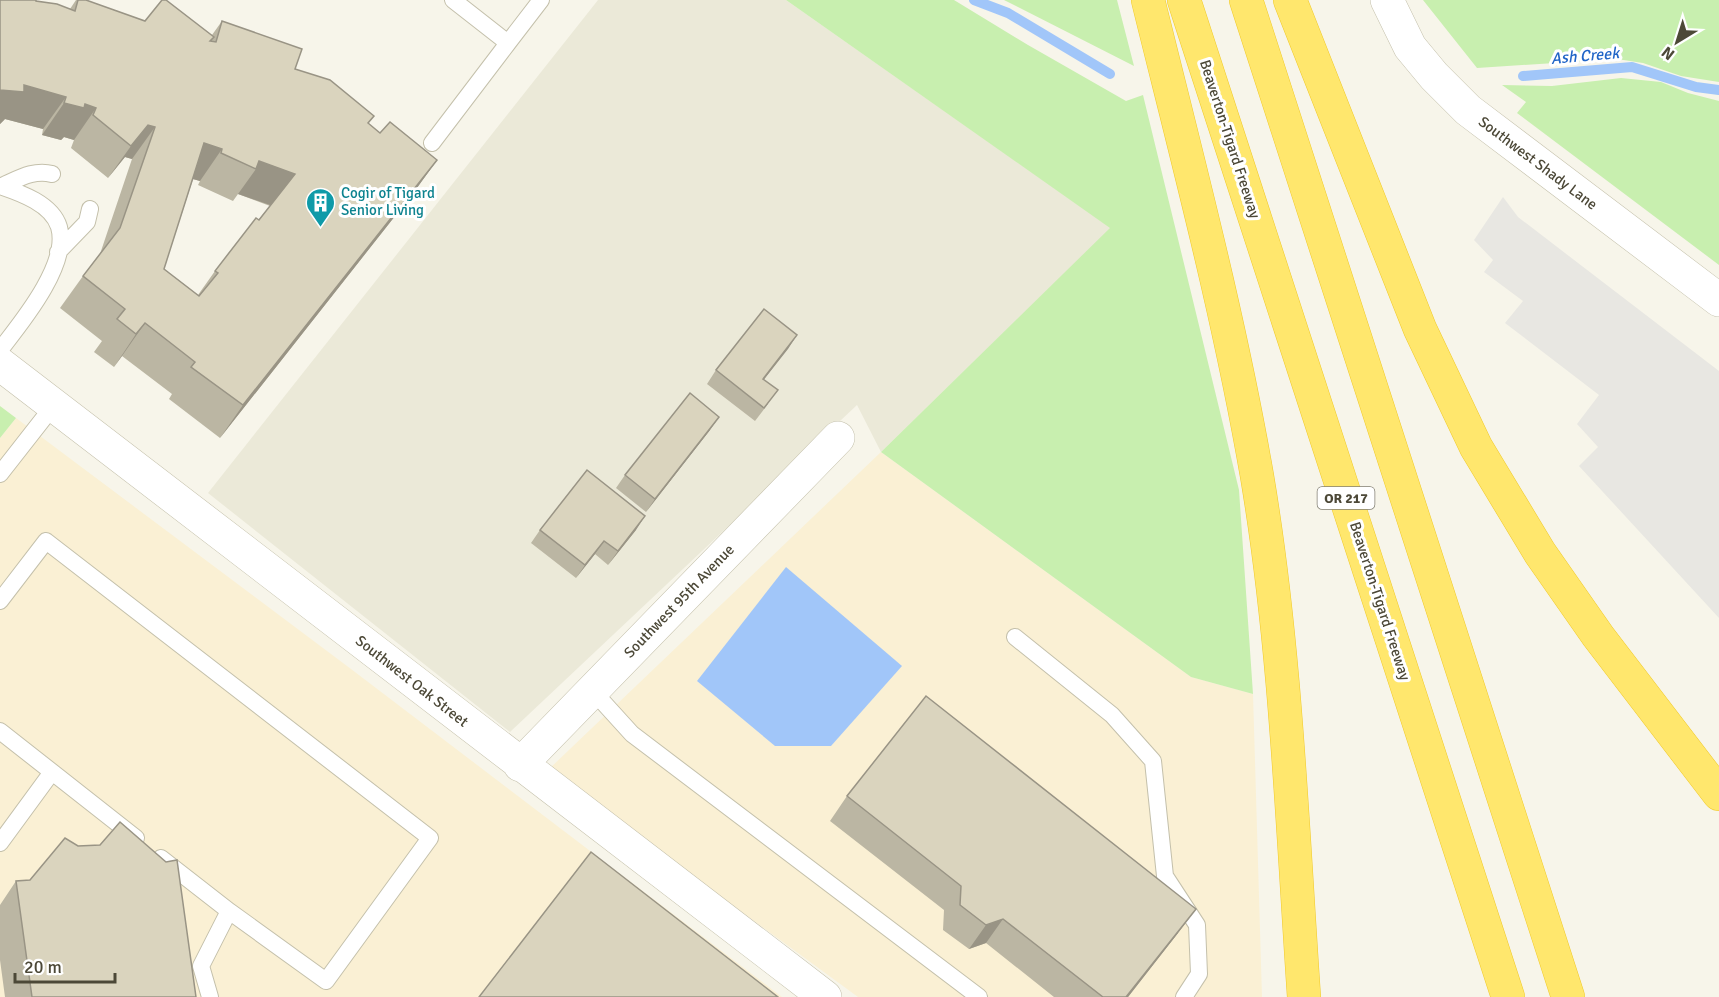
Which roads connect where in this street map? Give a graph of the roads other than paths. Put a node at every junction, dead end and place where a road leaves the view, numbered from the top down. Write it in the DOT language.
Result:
graph roads {
  1 [pos="453,0"];
  2 [pos="542,0"];
  3 [pos="1148,0"];
  4 [pos="1184,0"];
  5 [pos="1246,0"];
  6 [pos="1290,0"];
  7 [pos="1387,0"];
  8 [pos="508,43"];
  9 [pos="432,143"];
  10 [pos="52,174"];
  11 [pos="1,186"];
  12 [pos="90,209"];
  13 [pos="58,252"];
  14 [pos="1719,300"];
  15 [pos="0,350"];
  16 [pos="0,364"];
  17 [pos="54,405"];
  18 [pos="838,438"];
  19 [pos="0,474"];
  20 [pos="0,601"];
  21 [pos="1015,637"];
  22 [pos="592,690"];
  23 [pos="0,731"];
  24 [pos="520,765"];
  25 [pos="52,772"];
  26 [pos="1719,794"];
  27 [pos="0,843"];
  28 [pos="229,911"];
  29 [pos="210,997"];
  30 [pos="825,997"];
  31 [pos="979,997"];
  32 [pos="1184,997"];
  33 [pos="1304,997"];
  34 [pos="1508,997"];
  35 [pos="1568,997"];
  1 -- 8 [label="lane"];
  2 -- 8 [label="lane"];
  3 -- 33 [label="highway"];
  4 -- 34 [label="highway, Beaverton-Tigard Freeway / OR 217"];
  5 -- 35 [label="highway"];
  6 -- 26 [label="highway"];
  7 -- 14 [label="street, Southwest Shady Lane"];
  8 -- 9 [label="lane"];
  10 -- 11 [label="lane"];
  11 -- 13 [label="lane"];
  12 -- 13 [label="lane"];
  13 -- 15 [label="lane"];
  16 -- 17 [label="street, Southwest Oak Street"];
  17 -- 19 [label="lane"];
  17 -- 24 [label="street, Southwest Oak Street"];
  18 -- 22 [label="street, Southwest 95th Avenue"];
  20 -- 28 [label="lane"];
  21 -- 32 [label="lane"];
  22 -- 24 [label="street, Southwest 95th Avenue"];
  22 -- 31 [label="lane"];
  23 -- 25 [label="lane"];
  24 -- 30 [label="street, Southwest Oak Street"];
  25 -- 27 [label="lane"];
  25 -- 28 [label="lane"];
  28 -- 29 [label="lane"];
}
